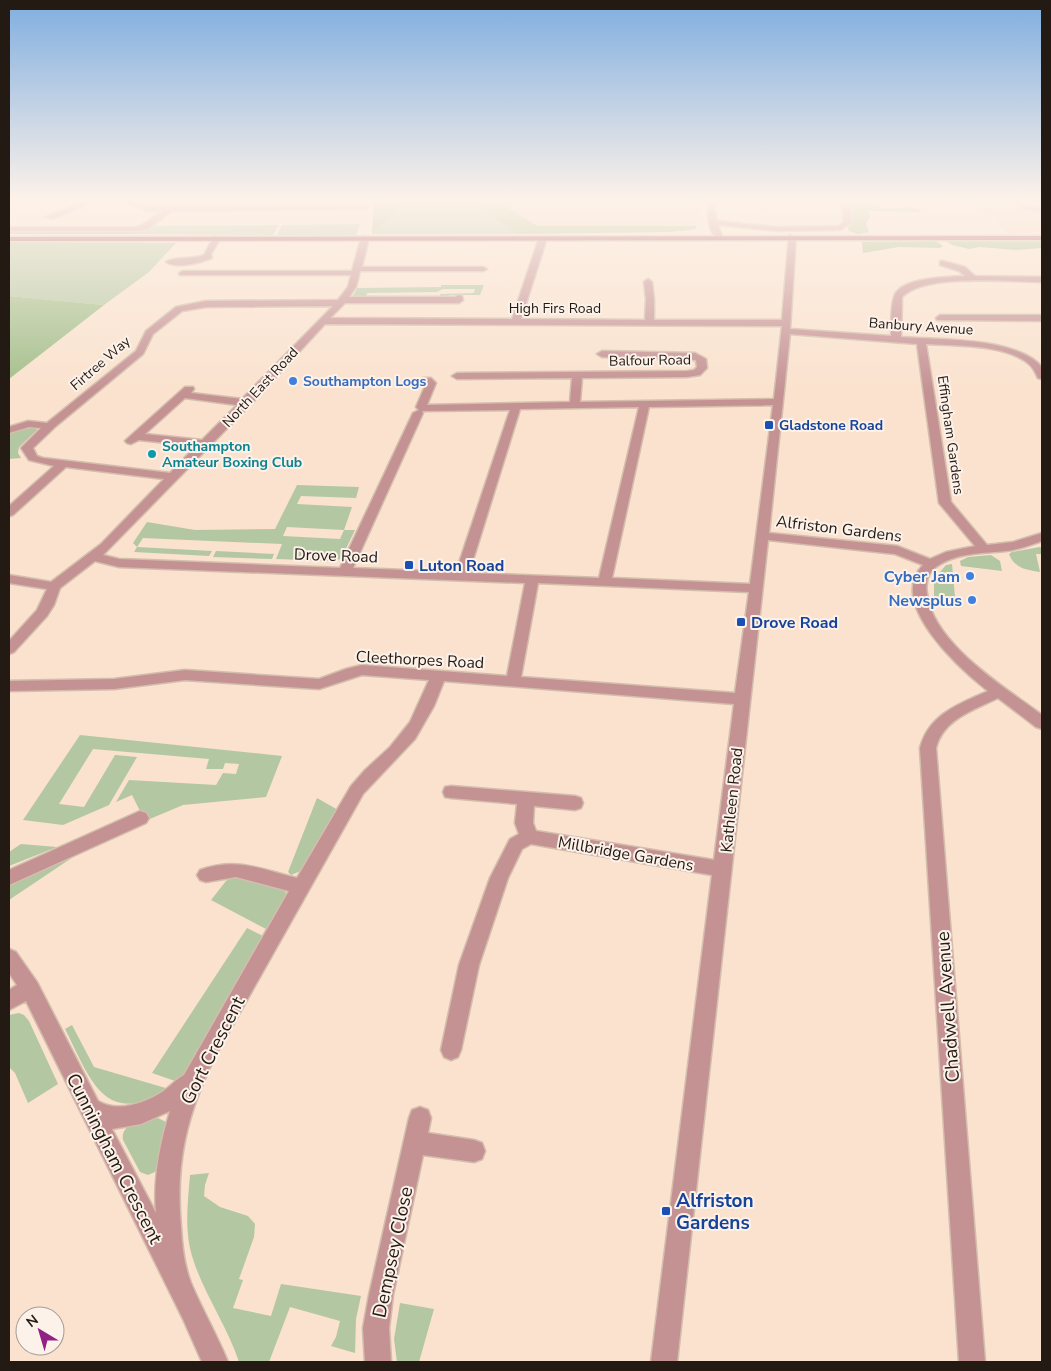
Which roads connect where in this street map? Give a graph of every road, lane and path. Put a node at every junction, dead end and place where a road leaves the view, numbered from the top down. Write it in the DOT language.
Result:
graph roads {
  1 [pos="270,264"];
  2 [pos="358,264"];
  3 [pos="535,264"];
  4 [pos="790,264"];
  5 [pos="946,264"];
  6 [pos="483,269"];
  7 [pos="356,271"];
  8 [pos="183,273"];
  9 [pos="265,273"];
  10 [pos="974,279"];
  11 [pos="1031,279"];
  12 [pos="1042,279"];
  13 [pos="648,282"];
  14 [pos="1042,290"];
  15 [pos="459,298"];
  16 [pos="342,302"];
  17 [pos="940,318"];
  18 [pos="1042,318"];
  19 [pos="324,321"];
  20 [pos="516,322"];
  21 [pos="649,322"];
  22 [pos="786,327"];
  23 [pos="896,339"];
  24 [pos="921,341"];
  25 [pos="602,354"];
  26 [pos="577,375"];
  27 [pos="457,376"];
  28 [pos="1042,376"];
  29 [pos="427,380"];
  30 [pos="780,402"];
  31 [pos="246,403"];
  32 [pos="644,404"];
  33 [pos="575,405"];
  34 [pos="516,406"];
  35 [pos="418,413"];
  36 [pos="50,426"];
  37 [pos="9,430"];
  38 [pos="206,444"];
  39 [pos="63,464"];
  40 [pos="174,477"];
  41 [pos="9,512"];
  42 [pos="764,536"];
  43 [pos="1042,537"];
  44 [pos="984,549"];
  45 [pos="94,557"];
  46 [pos="931,564"];
  47 [pos="344,573"];
  48 [pos="461,577"];
  49 [pos="9,579"];
  50 [pos="532,579"];
  51 [pos="606,582"];
  52 [pos="54,586"];
  53 [pos="756,588"];
  54 [pos="9,649"];
  55 [pos="438,676"];
  56 [pos="513,682"];
  57 [pos="9,686"];
  58 [pos="1001,692"];
  59 [pos="742,699"];
  60 [pos="1042,723"];
  61 [pos="451,792"];
  62 [pos="526,799"];
  63 [pos="575,803"];
  64 [pos="140,818"];
  65 [pos="529,836"];
  66 [pos="723,869"];
  67 [pos="206,875"];
  68 [pos="9,878"];
  69 [pos="301,887"];
  70 [pos="9,958"];
  71 [pos="30,988"];
  72 [pos="9,1001"];
  73 [pos="451,1050"];
  74 [pos="196,1074"];
  75 [pos="88,1107"];
  76 [pos="420,1118"];
  77 [pos="415,1142"];
  78 [pos="474,1152"];
  79 [pos="180,1286"];
  80 [pos="215,1362"];
  81 [pos="378,1362"];
  82 [pos="664,1362"];
  83 [pos="972,1362"];
  1 -- 9 [label="street"];
  2 -- 7 [label="street, North East Road"];
  3 -- 20 [label="street"];
  4 -- 22 [label="street, Kathleen Road"];
  5 -- 10 [label="street"];
  6 -- 7 [label="street"];
  7 -- 9 [label="street"];
  7 -- 16 [label="street, North East Road"];
  8 -- 9 [label="street"];
  10 -- 11 [label="street"];
  10 -- 23 [label="street"];
  11 -- 12 [label="street"];
  11 -- 14 [label="street"];
  13 -- 21 [label="street"];
  15 -- 16 [label="street, Firtree Way"];
  16 -- 19 [label="street, North East Road"];
  16 -- 36 [label="street, Firtree Way"];
  17 -- 18 [label="street"];
  19 -- 20 [label="street, High Firs Road"];
  19 -- 31 [label="street, North East Road"];
  20 -- 21 [label="street, High Firs Road"];
  21 -- 22 [label="street, High Firs Road"];
  22 -- 23 [label="street, Banbury Avenue"];
  22 -- 30 [label="street, Kathleen Road"];
  23 -- 24 [label="street, Banbury Avenue"];
  24 -- 28 [label="street, Banbury Avenue"];
  24 -- 44 [label="street, Effingham Gardens"];
  25 -- 26 [label="street, Balfour Road"];
  26 -- 27 [label="street, Balfour Road"];
  26 -- 33 [label="street"];
  29 -- 34 [label="street"];
  30 -- 32 [label="street"];
  30 -- 42 [label="street, Kathleen Road"];
  31 -- 38 [label="street, North East Road"];
  31 -- 38 [label="street"];
  32 -- 33 [label="street"];
  32 -- 51 [label="street"];
  33 -- 34 [label="street"];
  34 -- 48 [label="street"];
  35 -- 47 [label="street"];
  36 -- 37 [label="street"];
  36 -- 39 [label="street, Firtree Way"];
  38 -- 40 [label="street, North East Road"];
  39 -- 40 [label="street, Firtree Way"];
  39 -- 41 [label="street"];
  40 -- 45 [label="street, North East Road"];
  42 -- 46 [label="street, Alfriston Gardens"];
  42 -- 53 [label="street, Kathleen Road"];
  43 -- 44 [label="street"];
  44 -- 46 [label="street"];
  45 -- 47 [label="street, Drove Road"];
  45 -- 52 [label="street, North East Road"];
  46 -- 58 [label="street"];
  47 -- 48 [label="street, Drove Road"];
  48 -- 50 [label="street, Drove Road"];
  49 -- 52 [label="street"];
  50 -- 51 [label="street, Drove Road"];
  50 -- 56 [label="street"];
  51 -- 53 [label="street, Drove Road"];
  52 -- 54 [label="street"];
  53 -- 59 [label="street, Kathleen Road"];
  55 -- 56 [label="street, Cleethorpes Road"];
  55 -- 57 [label="street, Cleethorpes Road"];
  55 -- 69 [label="street, Gort Crescent"];
  56 -- 59 [label="street, Cleethorpes Road"];
  58 -- 60 [label="street"];
  58 -- 83 [label="street, Chadwell Avenue"];
  59 -- 66 [label="street, Kathleen Road"];
  61 -- 62 [label="street"];
  62 -- 63 [label="street"];
  62 -- 65 [label="street"];
  64 -- 68 [label="street"];
  65 -- 66 [label="street, Millbridge Gardens"];
  65 -- 73 [label="street"];
  66 -- 82 [label="street, Kathleen Road"];
  67 -- 69 [label="street"];
  69 -- 74 [label="street, Gort Crescent"];
  70 -- 71 [label="street, Cunningham Crescent"];
  71 -- 72 [label="street"];
  71 -- 75 [label="street, Cunningham Crescent"];
  74 -- 75 [label="street"];
  74 -- 79 [label="street, Gort Crescent"];
  75 -- 79 [label="street, Cunningham Crescent"];
  76 -- 77 [label="street, Dempsey Close"];
  77 -- 78 [label="street"];
  77 -- 81 [label="street, Dempsey Close"];
  79 -- 80 [label="street, Cunningham Crescent"];
}
